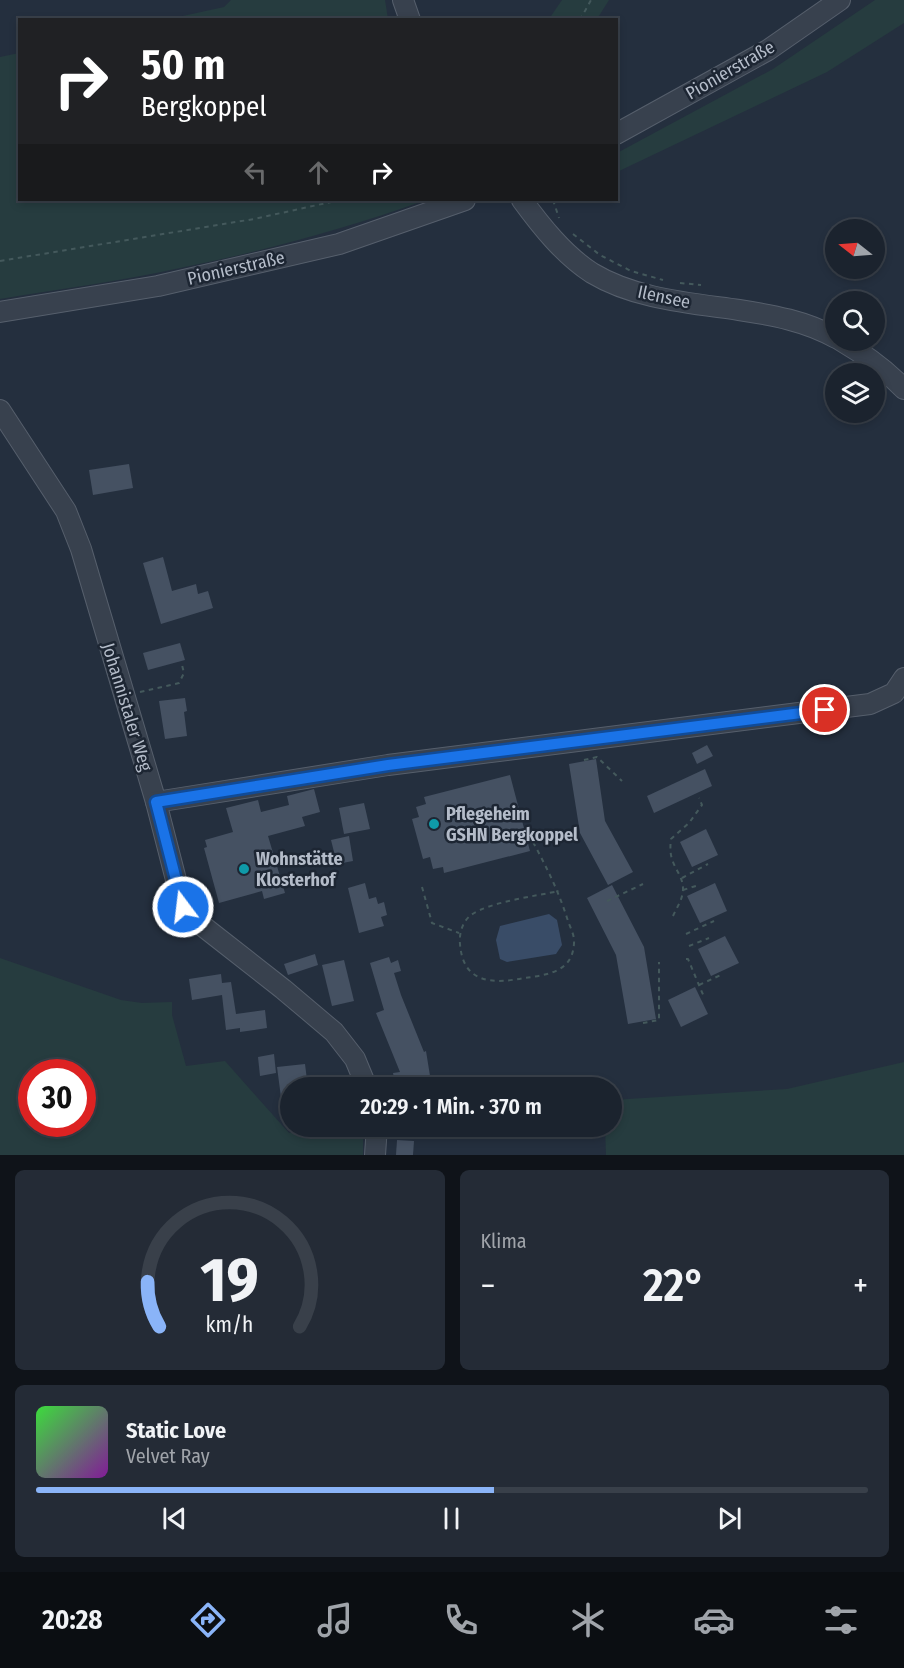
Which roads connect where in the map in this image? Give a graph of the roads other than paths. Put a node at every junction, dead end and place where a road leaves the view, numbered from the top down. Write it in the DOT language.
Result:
graph roads {
  1 [pos="403,0"];
  2 [pos="840,0"];
  3 [pos="409,18"];
  4 [pos="618,133"];
  5 [pos="462,201"];
  6 [pos="523,201"];
  7 [pos="0,312"];
  8 [pos="825,332"];
  9 [pos="860,351"];
  10 [pos="904,389"];
  11 [pos="0,410"];
  12 [pos="904,678"];
  13 [pos="156,802"];
  14 [pos="362,1077"];
  15 [pos="376,1137"];
  16 [pos="375,1155"];
  1 -- 3 [label="street"];
  2 -- 4 [label="street, Pionierstraße"];
  5 -- 7 [label="street, Pionierstraße"];
  6 -- 8 [label="street, Ilensee"];
  9 -- 10 [label="street"];
  11 -- 13 [label="street, Johannistaler Weg"];
  12 -- 13 [label="street"];
  13 -- 14 [label="street, Johannistaler Weg"];
  15 -- 16 [label="street"];
}
